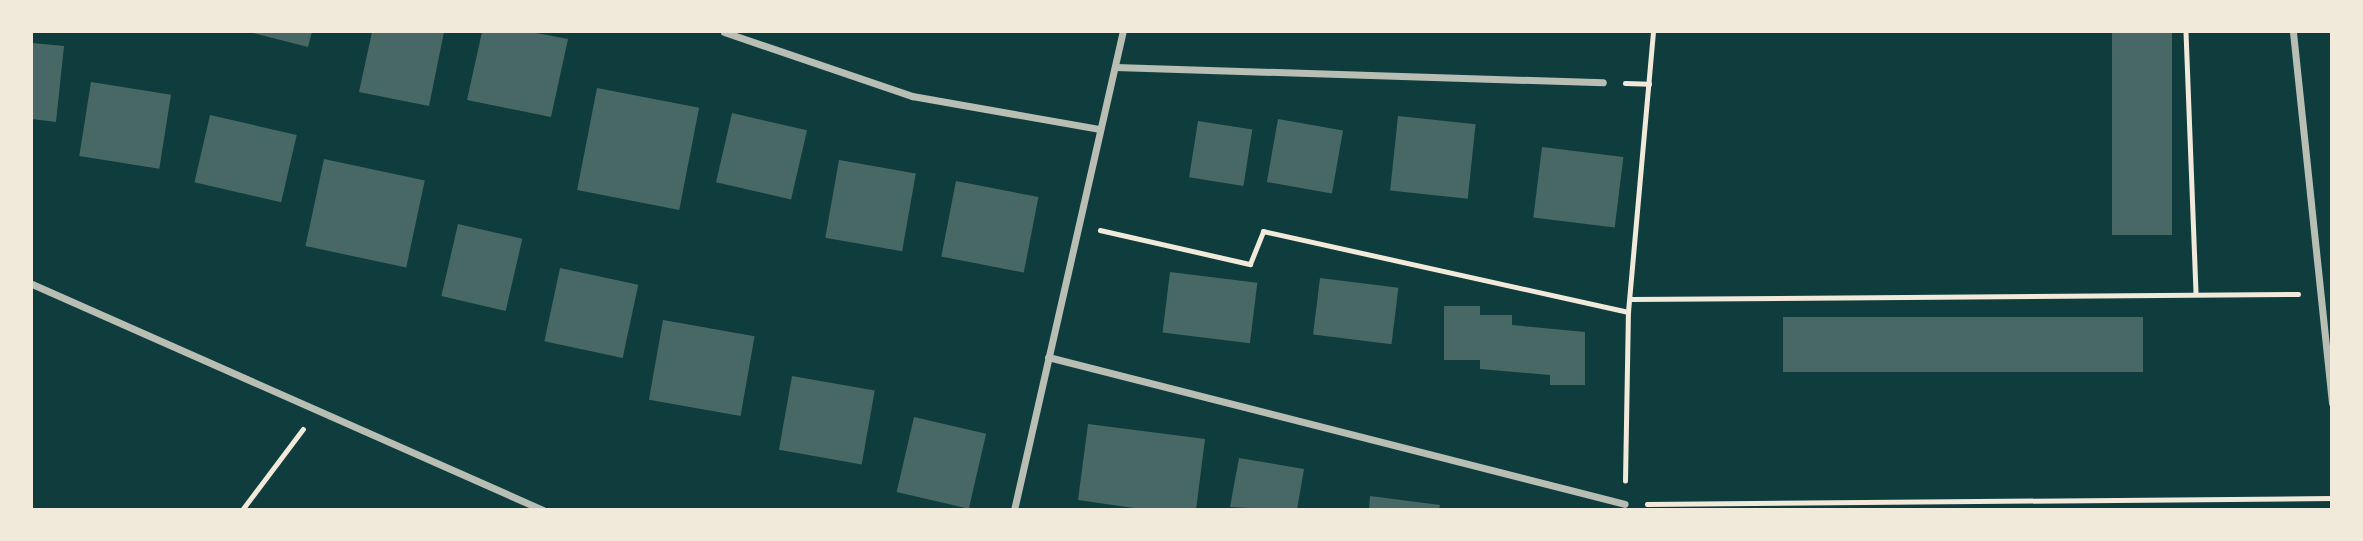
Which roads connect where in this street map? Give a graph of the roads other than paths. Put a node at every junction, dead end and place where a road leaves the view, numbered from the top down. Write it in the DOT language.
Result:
graph roads {
  1 [pos="724,32"];
  2 [pos="1123,32"];
  3 [pos="2293,32"];
  4 [pos="1115,66"];
  5 [pos="1603,82"];
  6 [pos="1100,129"];
  7 [pos="32,284"];
  8 [pos="2322,326"];
  9 [pos="2332,326"];
  10 [pos="1048,357"];
  11 [pos="2332,403"];
  12 [pos="1625,504"];
  13 [pos="543,509"];
  14 [pos="1014,509"];
  1 -- 6 [label="street"];
  2 -- 4 [label="street"];
  3 -- 8 [label="street"];
  4 -- 5 [label="street"];
  4 -- 6 [label="street"];
  6 -- 10 [label="street"];
  7 -- 13 [label="street"];
  8 -- 9 [label="street"];
  8 -- 11 [label="street"];
  10 -- 12 [label="street"];
  10 -- 14 [label="street"];
}
